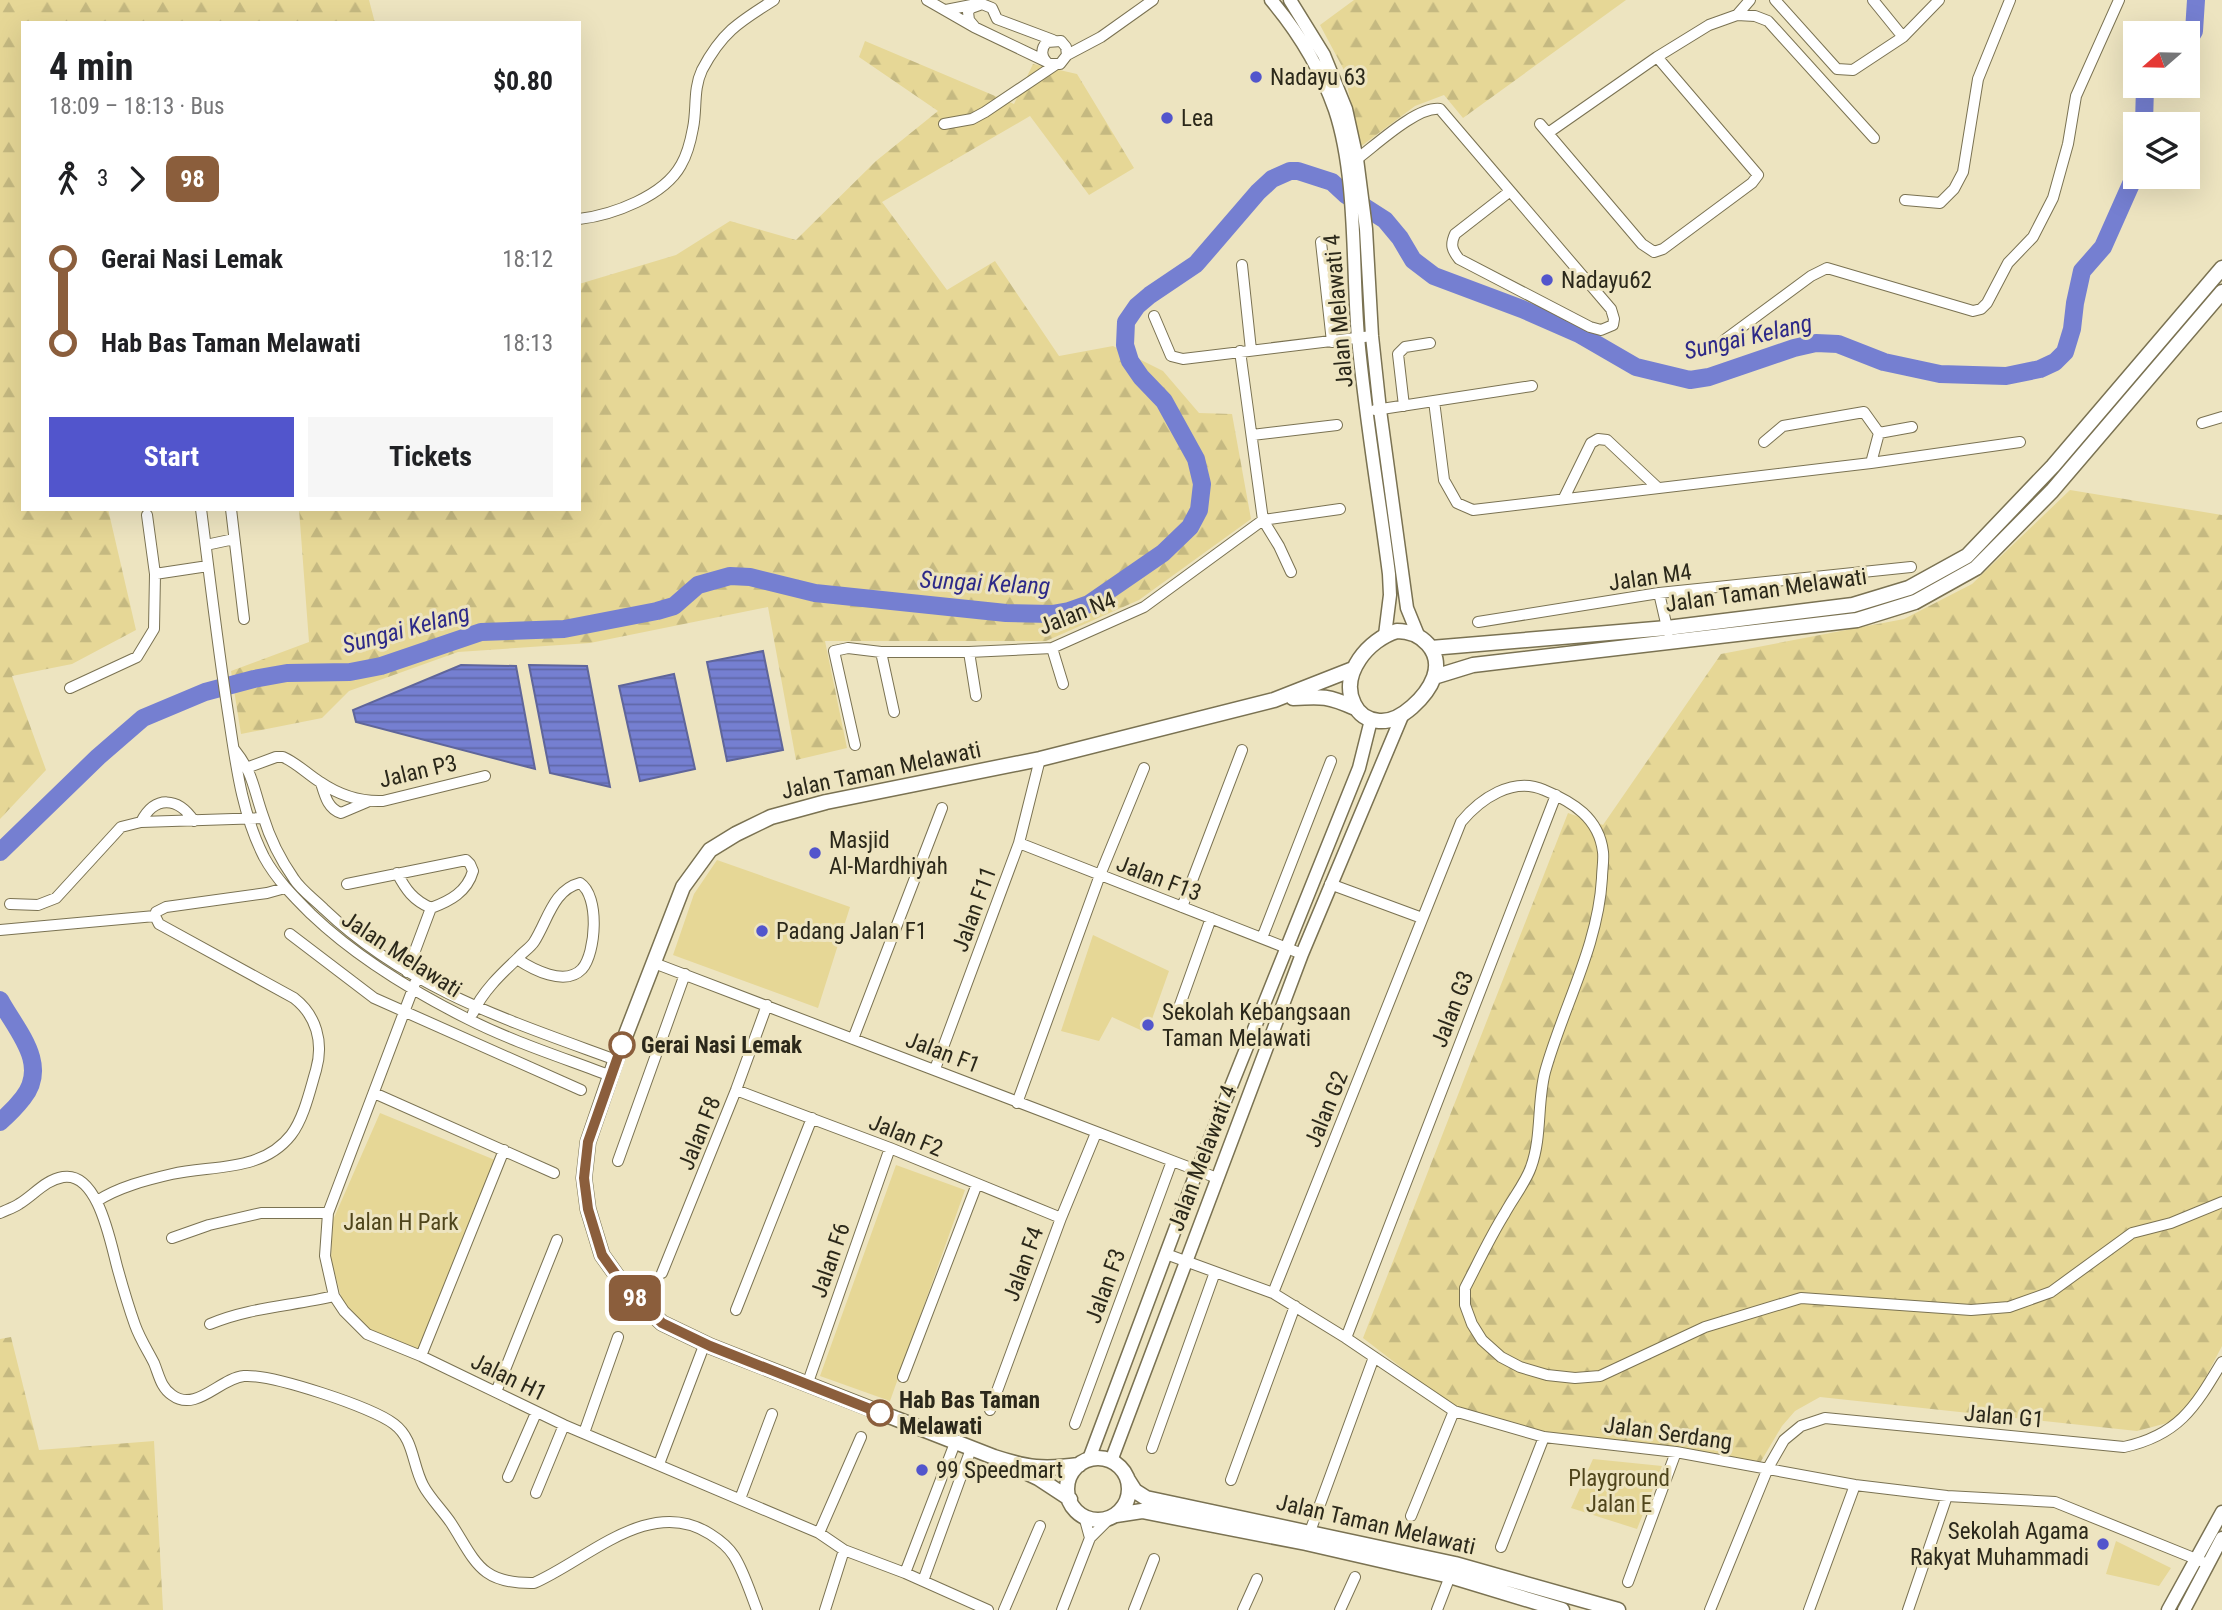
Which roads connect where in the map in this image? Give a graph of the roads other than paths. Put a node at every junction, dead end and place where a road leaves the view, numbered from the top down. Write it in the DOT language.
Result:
graph roads {
  1 [pos="774,0"];
  2 [pos="927,0"];
  3 [pos="1153,0"];
  4 [pos="1271,0"];
  5 [pos="1290,0"];
  6 [pos="1750,0"];
  7 [pos="1775,0"];
  8 [pos="1872,0"];
  9 [pos="1939,0"];
  10 [pos="2010,0"];
  11 [pos="2119,0"];
  12 [pos="983,5"];
  13 [pos="946,10"];
  14 [pos="1737,15"];
  15 [pos="998,19"];
  16 [pos="975,27"];
  17 [pos="988,33"];
  18 [pos="1903,37"];
  19 [pos="1053,40"];
  20 [pos="1067,55"];
  21 [pos="1657,57"];
  22 [pos="1050,63"];
  23 [pos="944,124"];
  24 [pos="1540,124"];
  25 [pos="1548,133"];
  26 [pos="1874,138"];
  27 [pos="1357,159"];
  28 [pos="1509,192"];
  29 [pos="1355,194"];
  30 [pos="1905,200"];
  31 [pos="581,218"];
  32 [pos="1321,242"];
  33 [pos="1241,265"];
  34 [pos="2222,268"];
  35 [pos="2222,292"];
  36 [pos="1154,316"];
  37 [pos="1372,336"];
  38 [pos="1358,338"];
  39 [pos="1723,341"];
  40 [pos="1332,342"];
  41 [pos="1430,343"];
  42 [pos="1246,351"];
  43 [pos="1532,386"];
  44 [pos="1434,401"];
  45 [pos="1404,406"];
  46 [pos="1374,410"];
  47 [pos="2222,417"];
  48 [pos="2202,423"];
  49 [pos="1337,425"];
  50 [pos="1912,427"];
  51 [pos="1879,433"];
  52 [pos="1252,435"];
  53 [pos="1764,442"];
  54 [pos="2020,442"];
  55 [pos="1871,463"];
  56 [pos="1657,487"];
  57 [pos="1564,498"];
  58 [pos="1340,509"];
  59 [pos="201,511"];
  60 [pos="231,511"];
  61 [pos="147,514"];
  62 [pos="1263,520"];
  63 [pos="234,539"];
  64 [pos="206,545"];
  65 [pos="208,566"];
  66 [pos="1911,568"];
  67 [pos="1291,572"];
  68 [pos="155,574"];
  69 [pos="1659,593"];
  70 [pos="244,619"];
  71 [pos="1478,622"];
  72 [pos="1667,628"];
  73 [pos="1385,635"];
  74 [pos="1418,635"];
  75 [pos="1670,643"];
  76 [pos="1052,648"];
  77 [pos="1431,648"];
  78 [pos="881,652"];
  79 [pos="969,652"];
  80 [pos="1353,669"];
  81 [pos="1434,677"];
  82 [pos="1063,684"];
  83 [pos="70,688"];
  84 [pos="976,696"];
  85 [pos="1274,700"];
  86 [pos="1355,708"];
  87 [pos="894,712"];
  88 [pos="1402,716"];
  89 [pos="1371,720"];
  90 [pos="855,745"];
  91 [pos="234,748"];
  92 [pos="1242,750"];
  93 [pos="1040,759"];
  94 [pos="1331,761"];
  95 [pos="249,767"];
  96 [pos="1144,768"];
  97 [pos="485,776"];
  98 [pos="321,783"];
  99 [pos="1556,795"];
  100 [pos="368,802"];
  101 [pos="942,808"];
  102 [pos="263,818"];
  103 [pos="249,820"];
  104 [pos="194,821"];
  105 [pos="141,822"];
  106 [pos="1019,843"];
  107 [pos="397,873"];
  108 [pos="1100,875"];
  109 [pos="347,884"];
  110 [pos="1330,884"];
  111 [pos="285,888"];
  112 [pos="10,904"];
  113 [pos="1182,907"];
  114 [pos="431,908"];
  115 [pos="155,916"];
  116 [pos="1212,918"];
  117 [pos="1422,918"];
  118 [pos="0,930"];
  119 [pos="290,934"];
  120 [pos="1262,938"];
  121 [pos="1286,947"];
  122 [pos="1302,954"];
  123 [pos="517,959"];
  124 [pos="654,963"];
  125 [pos="407,972"];
  126 [pos="685,975"];
  127 [pos="417,978"];
  128 [pos="413,988"];
  129 [pos="767,1006"];
  130 [pos="475,1008"];
  131 [pos="405,1011"];
  132 [pos="1177,1013"];
  133 [pos="470,1020"];
  134 [pos="853,1039"];
  135 [pos="616,1060"];
  136 [pos="935,1069"];
  137 [pos="611,1076"];
  138 [pos="581,1090"];
  139 [pos="736,1090"];
  140 [pos="374,1093"];
  141 [pos="1017,1103"];
  142 [pos="812,1118"];
  143 [pos="1096,1133"];
  144 [pos="890,1148"];
  145 [pos="504,1150"];
  146 [pos="618,1161"];
  147 [pos="1172,1161"];
  148 [pos="1197,1171"];
  149 [pos="554,1172"];
  150 [pos="1217,1178"];
  151 [pos="977,1184"];
  152 [pos="97,1201"];
  153 [pos="2222,1202"];
  154 [pos="0,1213"];
  155 [pos="328,1213"];
  156 [pos="1061,1218"];
  157 [pos="172,1238"];
  158 [pos="557,1240"];
  159 [pos="1166,1254"];
  160 [pos="1186,1261"];
  161 [pos="1215,1272"];
  162 [pos="662,1273"];
  163 [pos="1273,1293"];
  164 [pos="334,1297"];
  165 [pos="1295,1306"];
  166 [pos="736,1310"];
  167 [pos="210,1324"];
  168 [pos="618,1337"];
  169 [pos="1346,1338"];
  170 [pos="705,1343"];
  171 [pos="421,1356"];
  172 [pos="1374,1357"];
  173 [pos="2222,1362"];
  174 [pos="903,1377"];
  175 [pos="807,1385"];
  176 [pos="496,1392"];
  177 [pos="990,1410"];
  178 [pos="1454,1411"];
  179 [pos="536,1413"];
  180 [pos="772,1414"];
  181 [pos="1075,1424"];
  182 [pos="564,1425"];
  183 [pos="583,1433"];
  184 [pos="861,1437"];
  185 [pos="1544,1437"];
  186 [pos="955,1443"];
  187 [pos="1152,1448"];
  188 [pos="971,1449"];
  189 [pos="1676,1452"];
  190 [pos="994,1457"];
  191 [pos="1111,1461"];
  192 [pos="1084,1462"];
  193 [pos="659,1464"];
  194 [pos="1768,1468"];
  195 [pos="508,1477"];
  196 [pos="1128,1480"];
  197 [pos="1231,1480"];
  198 [pos="1855,1485"];
  199 [pos="536,1493"];
  200 [pos="1947,1496"];
  201 [pos="740,1499"];
  202 [pos="1070,1499"];
  203 [pos="2222,1512"];
  204 [pos="1084,1516"];
  205 [pos="1113,1516"];
  206 [pos="1411,1516"];
  207 [pos="1040,1526"];
  208 [pos="820,1533"];
  209 [pos="1308,1537"];
  210 [pos="1090,1538"];
  211 [pos="2222,1538"];
  212 [pos="1501,1547"];
  213 [pos="844,1550"];
  214 [pos="1154,1559"];
  215 [pos="2203,1562"];
  216 [pos="1452,1570"];
  217 [pos="905,1573"];
  218 [pos="1354,1577"];
  219 [pos="1257,1579"];
  220 [pos="923,1581"];
  221 [pos="1628,1582"];
  222 [pos="757,1610"];
  223 [pos="825,1610"];
  224 [pos="988,1610"];
  225 [pos="1004,1610"];
  226 [pos="1062,1610"];
  227 [pos="1133,1610"];
  228 [pos="1243,1610"];
  229 [pos="1340,1610"];
  230 [pos="1437,1610"];
  231 [pos="1562,1610"];
  232 [pos="1618,1610"];
  233 [pos="1710,1610"];
  234 [pos="1810,1610"];
  235 [pos="1908,1610"];
  236 [pos="2168,1610"];
  237 [pos="2184,1610"];
  1 -- 31 [label="street"];
  2 -- 13 [label="street"];
  3 -- 20 [label="street"];
  4 -- 29 [label="street, Jalan Melawati 4"];
  5 -- 27 [label="street, Jalan Melawati 4"];
  6 -- 14 [label="street"];
  7 -- 18 [label="street"];
  8 -- 18 [label="street"];
  9 -- 18 [label="street"];
  10 -- 30 [label="street"];
  11 -- 39 [label="street"];
  12 -- 13 [label="street"];
  12 -- 15 [label="street"];
  12 -- 16 [label="street"];
  13 -- 16 [label="street"];
  14 -- 21 [label="street"];
  14 -- 26 [label="street"];
  15 -- 17 [label="street"];
  15 -- 19 [label="street"];
  16 -- 17 [label="street"];
  17 -- 22 [label="street"];
  19 -- 20 [label="street"];
  19 -- 22 [label="street"];
  20 -- 22 [label="street"];
  21 -- 25 [label="street"];
  21 -- 25 [label="street"];
  22 -- 23 [label="street"];
  24 -- 25 [label="street"];
  27 -- 28 [label="street"];
  27 -- 29 [label="street, Jalan Melawati 4"];
  28 -- 28 [label="street"];
  29 -- 37 [label="street, Jalan Melawati 4"];
  29 -- 38 [label="street, Jalan Melawati 4"];
  32 -- 40 [label="street"];
  33 -- 42 [label="street"];
  34 -- 72 [label="main road, Jalan Taman Melawati"];
  35 -- 75 [label="main road, Jalan Taman Melawati"];
  36 -- 42 [label="street"];
  37 -- 38 [label="street"];
  37 -- 46 [label="street, Jalan Melawati 4"];
  38 -- 40 [label="street"];
  38 -- 46 [label="street, Jalan Melawati 4"];
  40 -- 42 [label="street"];
  41 -- 45 [label="street"];
  42 -- 52 [label="street"];
  43 -- 44 [label="street"];
  44 -- 45 [label="street"];
  44 -- 57 [label="street"];
  45 -- 46 [label="street"];
  46 -- 73 [label="street, Jalan Melawati 4"];
  46 -- 74 [label="street, Jalan Melawati 4"];
  47 -- 48 [label="street"];
  49 -- 52 [label="street"];
  50 -- 51 [label="street"];
  51 -- 53 [label="street"];
  51 -- 55 [label="street"];
  52 -- 62 [label="street"];
  54 -- 55 [label="street"];
  55 -- 56 [label="street"];
  56 -- 57 [label="street"];
  56 -- 57 [label="street"];
  58 -- 62 [label="street"];
  59 -- 64 [label="street, Jalan Melawati"];
  60 -- 63 [label="street"];
  61 -- 68 [label="street"];
  62 -- 67 [label="street"];
  62 -- 76 [label="street, Jalan N4"];
  63 -- 64 [label="street"];
  63 -- 70 [label="street"];
  64 -- 65 [label="street, Jalan Melawati"];
  65 -- 68 [label="street"];
  65 -- 91 [label="street, Jalan Melawati"];
  66 -- 69 [label="street, Jalan M4"];
  68 -- 83 [label="street"];
  69 -- 71 [label="street, Jalan M4"];
  69 -- 72 [label="street"];
  72 -- 75 [label="street"];
  72 -- 77 [label="main road, Jalan Taman Melawati"];
  73 -- 74 [label="main road"];
  73 -- 80 [label="main road"];
  74 -- 77 [label="main road"];
  75 -- 81 [label="main road, Jalan Taman Melawati"];
  76 -- 79 [label="street, Jalan N4"];
  76 -- 82 [label="street"];
  77 -- 81 [label="main road"];
  78 -- 79 [label="street, Jalan N4"];
  78 -- 87 [label="street"];
  78 -- 90 [label="street, Jalan N4"];
  79 -- 84 [label="street"];
  80 -- 85 [label="main road, Jalan Taman Melawati"];
  80 -- 86 [label="main road"];
  81 -- 88 [label="main road"];
  85 -- 86 [label="main road, Jalan Taman Melawati"];
  85 -- 93 [label="main road, Jalan Taman Melawati"];
  86 -- 89 [label="main road"];
  88 -- 89 [label="main road"];
  88 -- 110 [label="street, Jalan Melawati 4"];
  89 -- 121 [label="street, Jalan Melawati 4"];
  91 -- 95 [label="street, Jalan Melawati"];
  91 -- 103 [label="street, Jalan Melawati"];
  92 -- 113 [label="street"];
  93 -- 106 [label="street, Jalan F11"];
  93 -- 124 [label="main road, Jalan Taman Melawati"];
  94 -- 120 [label="street"];
  95 -- 98 [label="street, Jalan P3"];
  95 -- 102 [label="street, Jalan Melawati"];
  96 -- 108 [label="street"];
  97 -- 100 [label="street, Jalan P3"];
  98 -- 100 [label="street, Jalan P3"];
  98 -- 100 [label="street"];
  99 -- 117 [label="street, Jalan G2"];
  99 -- 153 [label="street"];
  99 -- 169 [label="street, Jalan G3"];
  101 -- 134 [label="street"];
  102 -- 103 [label="street"];
  102 -- 125 [label="street, Jalan Melawati"];
  103 -- 104 [label="street"];
  103 -- 111 [label="street, Jalan Melawati"];
  104 -- 105 [label="street"];
  104 -- 105 [label="street"];
  105 -- 112 [label="street"];
  106 -- 108 [label="street, Jalan F13"];
  106 -- 136 [label="street, Jalan F11"];
  107 -- 109 [label="street"];
  107 -- 114 [label="street"];
  107 -- 114 [label="street"];
  108 -- 113 [label="street, Jalan F13"];
  108 -- 141 [label="street"];
  110 -- 117 [label="street"];
  110 -- 122 [label="street, Jalan Melawati 4"];
  111 -- 115 [label="street"];
  111 -- 128 [label="street, Jalan Melawati"];
  113 -- 116 [label="street, Jalan F13"];
  114 -- 125 [label="street"];
  115 -- 118 [label="street"];
  115 -- 152 [label="street"];
  116 -- 120 [label="street, Jalan F13"];
  116 -- 132 [label="street"];
  117 -- 163 [label="street, Jalan G2"];
  119 -- 131 [label="street"];
  120 -- 121 [label="street, Jalan F13"];
  121 -- 122 [label="street, Jalan F13"];
  121 -- 148 [label="street, Jalan Melawati 4"];
  122 -- 150 [label="street, Jalan Melawati 4"];
  123 -- 123 [label="street"];
  123 -- 130 [label="street"];
  124 -- 126 [label="street, Jalan F1"];
  124 -- 135 [label="main road, Jalan Taman Melawati"];
  125 -- 127 [label="street, Jalan Melawati"];
  126 -- 129 [label="street, Jalan F1"];
  126 -- 146 [label="street"];
  127 -- 128 [label="street, Jalan H1"];
  127 -- 130 [label="street, Jalan Melawati"];
  128 -- 131 [label="street, Jalan H1"];
  128 -- 133 [label="street, Jalan Melawati"];
  129 -- 134 [label="street, Jalan F1"];
  129 -- 139 [label="street, Jalan F8"];
  130 -- 133 [label="street"];
  130 -- 135 [label="street, Jalan Melawati"];
  131 -- 138 [label="street"];
  131 -- 140 [label="street, Jalan H1"];
  133 -- 137 [label="street, Jalan Melawati"];
  134 -- 136 [label="street, Jalan F1"];
  135 -- 137 [label="main road, Jalan Taman Melawati"];
  136 -- 141 [label="street, Jalan F1"];
  137 -- 170 [label="main road, Jalan Taman Melawati"];
  139 -- 142 [label="street, Jalan F2"];
  139 -- 162 [label="street, Jalan F8"];
  140 -- 145 [label="street"];
  140 -- 155 [label="street, Jalan H1"];
  141 -- 143 [label="street, Jalan F1"];
  142 -- 144 [label="street, Jalan F2"];
  142 -- 166 [label="street"];
  143 -- 147 [label="street, Jalan F1"];
  143 -- 156 [label="street, Jalan F4"];
  144 -- 151 [label="street, Jalan F2"];
  144 -- 175 [label="street, Jalan F6"];
  145 -- 149 [label="street"];
  145 -- 171 [label="street"];
  147 -- 148 [label="street, Jalan F1"];
  147 -- 181 [label="street, Jalan F3"];
  148 -- 150 [label="street, Jalan F1"];
  148 -- 159 [label="street, Jalan Melawati 4"];
  150 -- 160 [label="street, Jalan Melawati 4"];
  151 -- 156 [label="street, Jalan F2"];
  151 -- 174 [label="street"];
  152 -- 154 [label="street"];
  152 -- 222 [label="street"];
  155 -- 157 [label="street"];
  155 -- 164 [label="street, Jalan H1"];
  156 -- 177 [label="street, Jalan F4"];
  158 -- 176 [label="street"];
  159 -- 160 [label="street, Jalan Serdang"];
  159 -- 192 [label="street, Jalan Melawati 4"];
  160 -- 161 [label="street, Jalan Serdang"];
  160 -- 191 [label="street, Jalan Melawati 4"];
  161 -- 163 [label="street, Jalan Serdang"];
  161 -- 187 [label="street"];
  163 -- 165 [label="street, Jalan Serdang"];
  164 -- 167 [label="street"];
  164 -- 171 [label="street, Jalan H1"];
  165 -- 169 [label="street, Jalan Serdang"];
  165 -- 197 [label="street"];
  168 -- 183 [label="street"];
  169 -- 172 [label="street, Jalan Serdang"];
  170 -- 175 [label="main road, Jalan Taman Melawati"];
  170 -- 193 [label="street"];
  171 -- 176 [label="street, Jalan H1"];
  172 -- 178 [label="street, Jalan Serdang"];
  172 -- 209 [label="street"];
  173 -- 194 [label="street, Jalan G1"];
  175 -- 186 [label="main road, Jalan Taman Melawati"];
  176 -- 179 [label="street, Jalan H1"];
  178 -- 185 [label="street, Jalan Serdang"];
  178 -- 206 [label="street"];
  179 -- 182 [label="street, Jalan H1"];
  179 -- 195 [label="street"];
  180 -- 201 [label="street"];
  182 -- 183 [label="street, Jalan H1"];
  182 -- 199 [label="street"];
  183 -- 193 [label="street, Jalan H1"];
  184 -- 208 [label="street"];
  185 -- 189 [label="street, Jalan Serdang"];
  185 -- 212 [label="street"];
  186 -- 188 [label="main road, Jalan Taman Melawati"];
  186 -- 217 [label="street"];
  188 -- 190 [label="main road, Jalan Taman Melawati"];
  188 -- 220 [label="street"];
  189 -- 194 [label="street, Jalan Serdang"];
  189 -- 221 [label="street"];
  190 -- 192 [label="main road, Jalan Taman Melawati"];
  190 -- 202 [label="main road, Jalan Taman Melawati"];
  191 -- 192 [label="main road"];
  191 -- 196 [label="main road"];
  192 -- 202 [label="main road"];
  193 -- 201 [label="street, Jalan H1"];
  194 -- 198 [label="street, Jalan Serdang"];
  194 -- 233 [label="street, Jalan G1"];
  196 -- 205 [label="main road"];
  196 -- 209 [label="main road, Jalan Taman Melawati"];
  198 -- 200 [label="street, Jalan Serdang"];
  198 -- 234 [label="street"];
  200 -- 215 [label="street, Jalan Serdang"];
  200 -- 235 [label="street"];
  201 -- 208 [label="street, Jalan H1"];
  202 -- 204 [label="main road"];
  203 -- 215 [label="street"];
  204 -- 205 [label="main road"];
  204 -- 210 [label="street"];
  205 -- 209 [label="main road, Jalan Taman Melawati"];
  205 -- 210 [label="street"];
  207 -- 225 [label="street"];
  208 -- 213 [label="street, Jalan H1"];
  209 -- 216 [label="main road, Jalan Taman Melawati"];
  210 -- 226 [label="street"];
  211 -- 215 [label="street"];
  213 -- 217 [label="street, Jalan H1"];
  213 -- 223 [label="street"];
  214 -- 227 [label="street"];
  215 -- 236 [label="street"];
  215 -- 237 [label="street"];
  216 -- 230 [label="street"];
  216 -- 231 [label="main road, Jalan Taman Melawati"];
  216 -- 232 [label="main road, Jalan Taman Melawati"];
  217 -- 220 [label="street, Jalan H1"];
  218 -- 229 [label="street"];
  219 -- 228 [label="street"];
  220 -- 224 [label="street, Jalan H1"];
}
